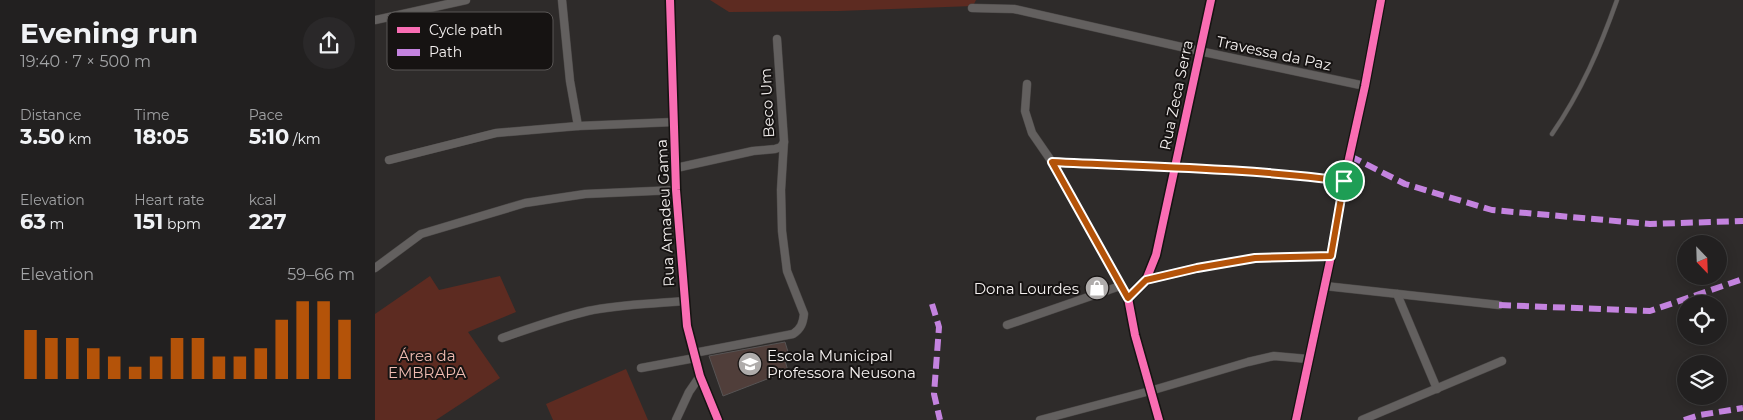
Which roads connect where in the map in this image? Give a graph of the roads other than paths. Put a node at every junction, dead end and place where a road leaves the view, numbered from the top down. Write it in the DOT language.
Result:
graph roads {
  1 [pos="466,0"];
  2 [pos="562,0"];
  3 [pos="670,0"];
  4 [pos="1211,0"];
  5 [pos="1381,0"];
  6 [pos="1617,0"];
  7 [pos="972,8"];
  8 [pos="411,12"];
  9 [pos="777,39"];
  10 [pos="1199,51"];
  11 [pos="1027,84"];
  12 [pos="1365,86"];
  13 [pos="674,122"];
  14 [pos="578,126"];
  15 [pos="1552,134"];
  16 [pos="784,141"];
  17 [pos="389,160"];
  18 [pos="1052,162"];
  19 [pos="1175,167"];
  20 [pos="676,168"];
  21 [pos="1344,181"];
  22 [pos="677,190"];
  23 [pos="1331,256"];
  24 [pos="375,268"];
  25 [pos="1146,280"];
  26 [pos="1120,286"];
  27 [pos="1325,286"];
  28 [pos="1397,294"];
  29 [pos="1128,298"];
  30 [pos="684,301"];
  31 [pos="1499,305"];
  32 [pos="1007,325"];
  33 [pos="502,338"];
  34 [pos="694,356"];
  35 [pos="1308,359"];
  36 [pos="1502,362"];
  37 [pos="641,368"];
  38 [pos="701,376"];
  39 [pos="1437,389"];
  40 [pos="1150,391"];
  41 [pos="676,420"];
  42 [pos="718,420"];
  43 [pos="1040,420"];
  44 [pos="1159,420"];
  45 [pos="1295,420"];
  46 [pos="1362,420"];
  1 -- 8 [label="street"];
  2 -- 14 [label="street"];
  3 -- 13 [label="street, Rua Amadeu Gama"];
  4 -- 10 [label="street, Rua Zeca Serra"];
  5 -- 12 [label="street"];
  6 -- 15 [label="lane"];
  7 -- 10 [label="street, Travessa da Paz"];
  9 -- 16 [label="street, Beco Um"];
  10 -- 12 [label="street, Travessa da Paz"];
  10 -- 19 [label="street, Rua Zeca Serra"];
  11 -- 18 [label="street"];
  12 -- 21 [label="street"];
  13 -- 14 [label="street"];
  13 -- 20 [label="street, Rua Amadeu Gama"];
  14 -- 17 [label="street"];
  16 -- 20 [label="street, Beco Um"];
  16 -- 34 [label="street"];
  18 -- 19 [label="street"];
  18 -- 26 [label="street"];
  19 -- 21 [label="street"];
  19 -- 25 [label="street, Rua Zeca Serra"];
  20 -- 22 [label="street, Rua Amadeu Gama"];
  21 -- 23 [label="street"];
  22 -- 24 [label="street"];
  22 -- 30 [label="street, Rua Amadeu Gama"];
  23 -- 25 [label="street"];
  23 -- 27 [label="street"];
  25 -- 29 [label="street, Rua Zeca Serra"];
  26 -- 29 [label="street"];
  26 -- 32 [label="street"];
  27 -- 28 [label="street"];
  27 -- 35 [label="street"];
  28 -- 31 [label="street"];
  28 -- 39 [label="street"];
  29 -- 40 [label="street"];
  30 -- 33 [label="street"];
  30 -- 34 [label="street, Rua Amadeu Gama"];
  34 -- 37 [label="street"];
  34 -- 38 [label="street, Rua Amadeu Gama"];
  35 -- 40 [label="street"];
  35 -- 45 [label="street"];
  36 -- 39 [label="street"];
  38 -- 41 [label="street"];
  38 -- 42 [label="street, Rua Amadeu Gama"];
  39 -- 46 [label="street"];
  40 -- 43 [label="street"];
  40 -- 44 [label="street"];
}
